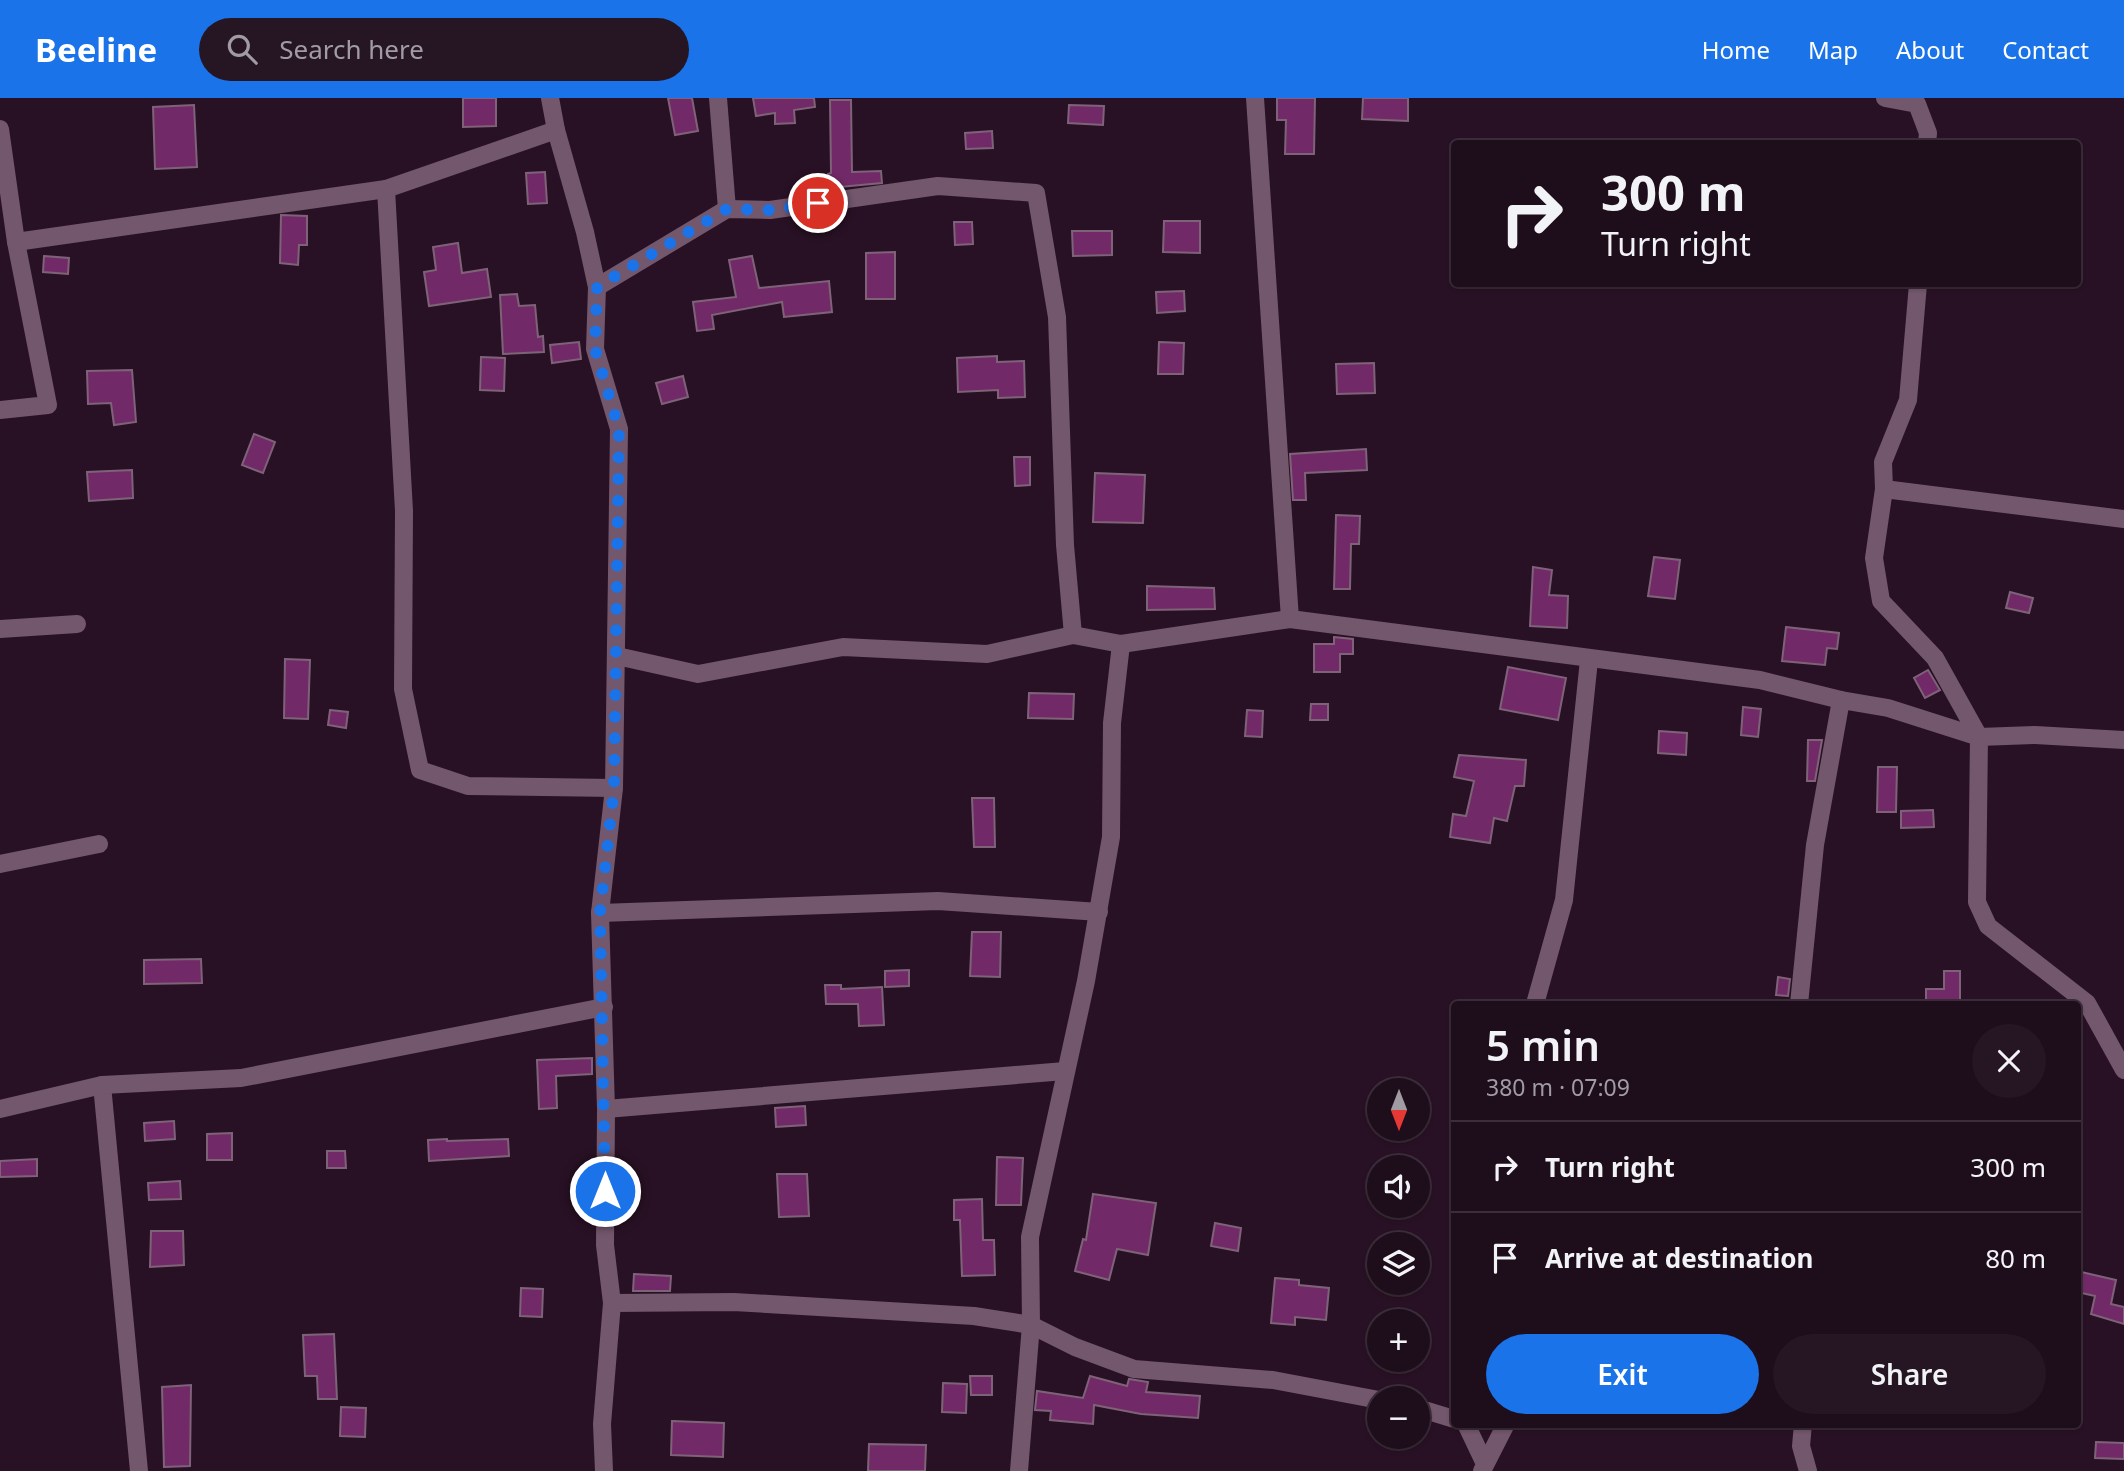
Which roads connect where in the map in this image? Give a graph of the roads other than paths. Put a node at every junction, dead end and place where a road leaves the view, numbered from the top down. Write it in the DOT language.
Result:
graph roads {
  1 [pos="550,98"];
  2 [pos="718,98"];
  3 [pos="1255,98"];
  4 [pos="1885,98"];
  5 [pos="0,129"];
  6 [pos="556,130"];
  7 [pos="1927,140"];
  8 [pos="386,189"];
  9 [pos="727,209"];
  10 [pos="16,242"];
  11 [pos="597,287"];
  12 [pos="1918,287"];
  13 [pos="0,410"];
  14 [pos="1884,489"];
  15 [pos="2124,519"];
  16 [pos="1290,619"];
  17 [pos="77,624"];
  18 [pos="0,629"];
  19 [pos="1073,635"];
  20 [pos="1121,644"];
  21 [pos="617,656"];
  22 [pos="1589,660"];
  23 [pos="1841,700"];
  24 [pos="1979,737"];
  25 [pos="2124,740"];
  26 [pos="614,788"];
  27 [pos="99,844"];
  28 [pos="0,864"];
  29 [pos="1099,912"];
  30 [pos="600,913"];
  31 [pos="1536,1001"];
  32 [pos="1799,1001"];
  33 [pos="604,1007"];
  34 [pos="2124,1070"];
  35 [pos="1065,1071"];
  36 [pos="102,1085"];
  37 [pos="0,1109"];
  38 [pos="606,1109"];
  39 [pos="612,1303"];
  40 [pos="1031,1325"];
  41 [pos="1367,1398"];
  42 [pos="1430,1412"];
  43 [pos="1451,1418"];
  44 [pos="1468,1428"];
  45 [pos="1504,1428"];
  46 [pos="1802,1428"];
  47 [pos="1483,1466"];
  48 [pos="139,1471"];
  49 [pos="604,1471"];
  50 [pos="1019,1471"];
  51 [pos="1808,1471"];
  1 -- 6 [label="street"];
  2 -- 9 [label="street"];
  3 -- 16 [label="street"];
  4 -- 7 [label="street"];
  5 -- 10 [label="street"];
  6 -- 8 [label="street"];
  6 -- 11 [label="street"];
  8 -- 10 [label="street"];
  8 -- 26 [label="street"];
  9 -- 11 [label="street"];
  9 -- 19 [label="street"];
  10 -- 13 [label="street"];
  11 -- 21 [label="street"];
  12 -- 14 [label="street"];
  14 -- 15 [label="street"];
  14 -- 24 [label="street"];
  16 -- 20 [label="street"];
  16 -- 22 [label="street"];
  17 -- 18 [label="street"];
  19 -- 20 [label="street"];
  19 -- 21 [label="street"];
  20 -- 29 [label="street"];
  21 -- 26 [label="street"];
  22 -- 23 [label="street"];
  22 -- 31 [label="street"];
  23 -- 24 [label="street"];
  23 -- 32 [label="street"];
  24 -- 25 [label="street"];
  24 -- 34 [label="street"];
  26 -- 30 [label="street"];
  27 -- 28 [label="street"];
  29 -- 30 [label="street"];
  29 -- 35 [label="street"];
  30 -- 33 [label="street"];
  33 -- 36 [label="street"];
  33 -- 38 [label="street"];
  35 -- 38 [label="street"];
  35 -- 40 [label="street"];
  36 -- 37 [label="street"];
  36 -- 48 [label="street"];
  38 -- 39 [label="street"];
  39 -- 40 [label="street"];
  39 -- 49 [label="street"];
  40 -- 41 [label="street"];
  40 -- 50 [label="street"];
  42 -- 43 [label="street"];
  44 -- 47 [label="street"];
  45 -- 47 [label="street"];
  46 -- 51 [label="street"];
}
